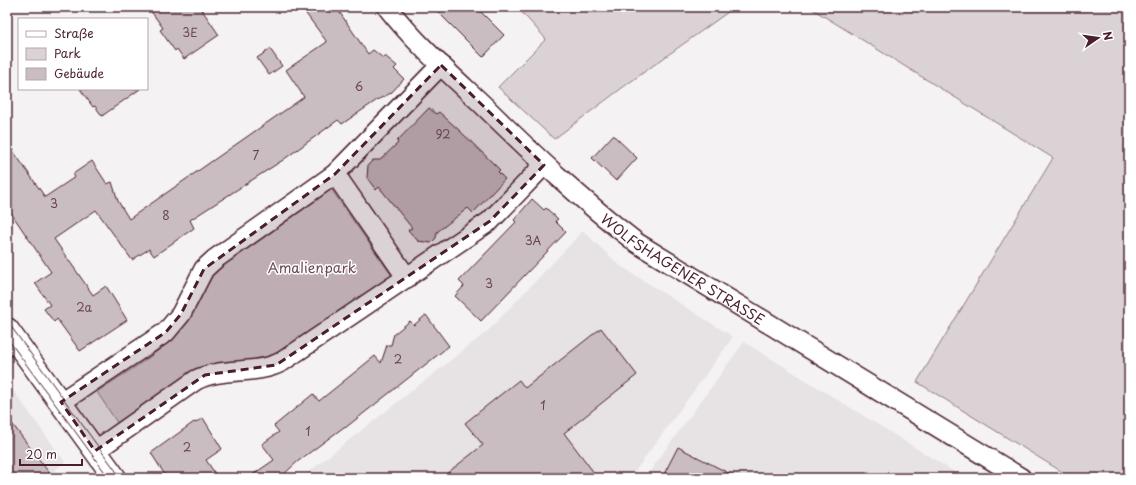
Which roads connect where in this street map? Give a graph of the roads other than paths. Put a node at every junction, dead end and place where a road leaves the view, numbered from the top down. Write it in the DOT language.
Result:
graph roads {
  1 [pos="387,7"];
  2 [pos="441,65"];
  3 [pos="544,165"];
  4 [pos="335,174"];
  5 [pos="407,278"];
  6 [pos="7,329"];
  7 [pos="61,402"];
  8 [pos="95,451"];
  9 [pos="115,478"];
  10 [pos="1021,478"];
  1 -- 2 [label="street, WOLFSHAGENER STRASSE"];
  2 -- 3 [label="street, WOLFSHAGENER STRASSE"];
  2 -- 4 [label="street"];
  3 -- 5 [label="street"];
  3 -- 10 [label="street, WOLFSHAGENER STRASSE"];
  4 -- 5 [label="street"];
  4 -- 7 [label="street"];
  5 -- 8 [label="street"];
  6 -- 7 [label="main road"];
  7 -- 8 [label="main road"];
  8 -- 9 [label="main road"];
}
